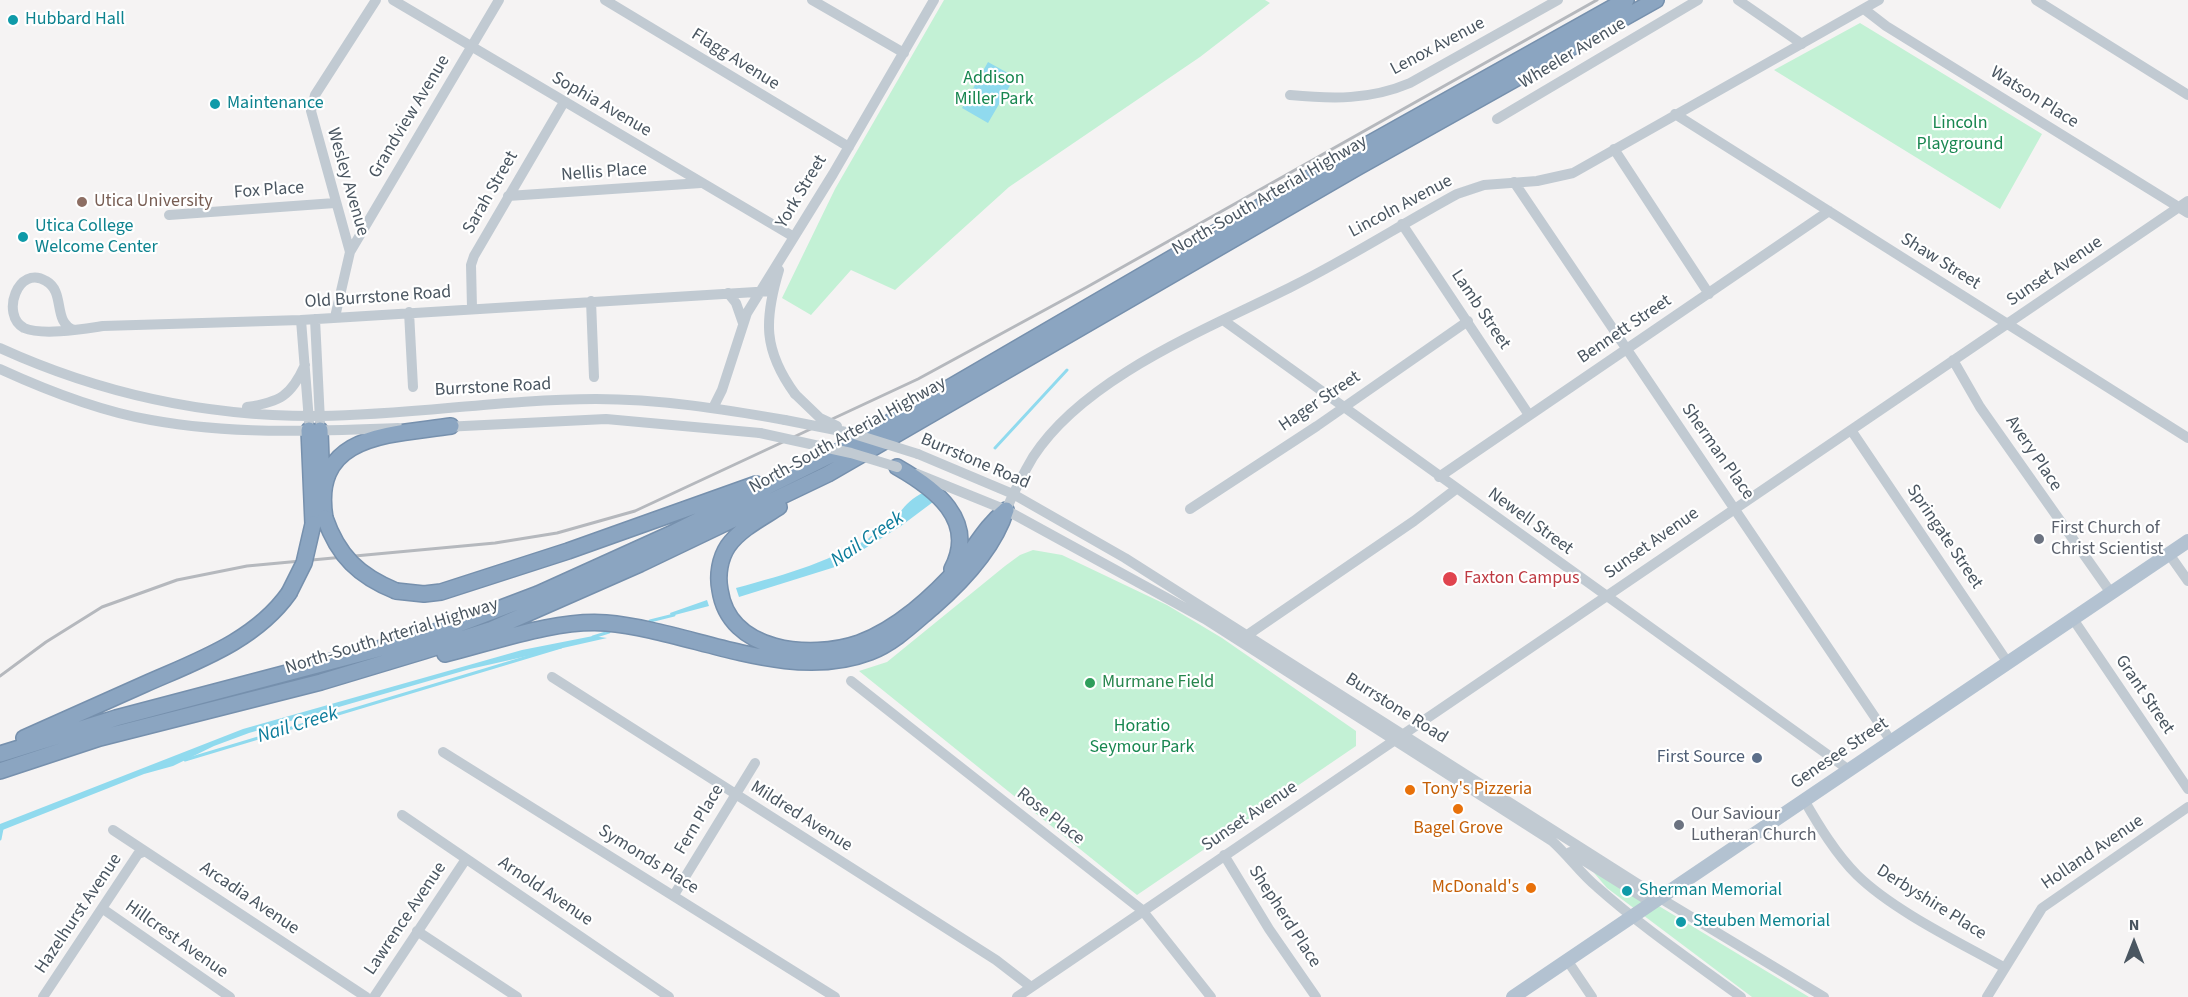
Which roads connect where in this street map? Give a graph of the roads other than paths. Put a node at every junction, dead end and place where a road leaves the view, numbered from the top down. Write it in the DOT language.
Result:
graph roads {
  1 [pos="376,0"];
  2 [pos="393,0"];
  3 [pos="499,0"];
  4 [pos="605,0"];
  5 [pos="812,0"];
  6 [pos="934,0"];
  7 [pos="1557,0"];
  8 [pos="1626,0"];
  9 [pos="1656,0"];
  10 [pos="1698,0"];
  11 [pos="1738,0"];
  12 [pos="1879,0"];
  13 [pos="2036,0"];
  14 [pos="1864,9"];
  15 [pos="1802,44"];
  16 [pos="471,47"];
  17 [pos="904,53"];
  18 [pos="1290,95"];
  19 [pos="2188,95"];
  20 [pos="564,102"];
  21 [pos="1675,114"];
  22 [pos="1497,119"];
  23 [pos="849,147"];
  24 [pos="1614,149"];
  25 [pos="1514,182"];
  26 [pos="702,183"];
  27 [pos="508,196"];
  28 [pos="335,203"];
  29 [pos="2185,207"];
  30 [pos="1829,212"];
  31 [pos="169,215"];
  32 [pos="1402,224"];
  33 [pos="794,237"];
  34 [pos="350,252"];
  35 [pos="782,259"];
  36 [pos="772,291"];
  37 [pos="760,292"];
  38 [pos="728,293"];
  39 [pos="1709,294"];
  40 [pos="591,301"];
  41 [pos="472,308"];
  42 [pos="409,312"];
  43 [pos="335,317"];
  44 [pos="315,319"];
  45 [pos="301,320"];
  46 [pos="1223,320"];
  47 [pos="1468,321"];
  48 [pos="743,323"];
  49 [pos="2008,324"];
  50 [pos="74,330"];
  51 [pos="0,348"];
  52 [pos="1627,348"];
  53 [pos="1953,360"];
  54 [pos="306,365"];
  55 [pos="0,369"];
  56 [pos="594,377"];
  57 [pos="413,387"];
  58 [pos="1342,407"];
  59 [pos="713,408"];
  60 [pos="228,410"];
  61 [pos="1529,415"];
  62 [pos="314,423"];
  63 [pos="451,426"];
  64 [pos="1851,430"];
  65 [pos="851,432"];
  66 [pos="2188,438"];
  67 [pos="831,455"];
  68 [pos="897,467"];
  69 [pos="828,474"];
  70 [pos="1439,477"];
  71 [pos="1456,489"];
  72 [pos="322,490"];
  73 [pos="1013,494"];
  74 [pos="1735,507"];
  75 [pos="1190,509"];
  76 [pos="1006,510"];
  77 [pos="319,521"];
  78 [pos="2188,541"];
  79 [pos="2169,554"];
  80 [pos="948,577"];
  81 [pos="2188,581"];
  82 [pos="2111,593"];
  83 [pos="1606,596"];
  84 [pos="2073,619"];
  85 [pos="1243,638"];
  86 [pos="2008,663"];
  87 [pos="368,668"];
  88 [pos="552,677"];
  89 [pos="851,681"];
  90 [pos="1404,733"];
  91 [pos="1394,739"];
  92 [pos="1891,741"];
  93 [pos="0,748"];
  94 [pos="443,752"];
  95 [pos="0,754"];
  96 [pos="755,763"];
  97 [pos="1849,770"];
  98 [pos="0,771"];
  99 [pos="2188,789"];
  100 [pos="735,795"];
  101 [pos="1804,800"];
  102 [pos="2188,807"];
  103 [pos="402,815"];
  104 [pos="113,830"];
  105 [pos="1552,841"];
  106 [pos="143,852"];
  107 [pos="1224,855"];
  108 [pos="466,859"];
  109 [pos="674,895"];
  110 [pos="1656,900"];
  111 [pos="103,909"];
  112 [pos="1142,910"];
  113 [pos="1632,916"];
  114 [pos="417,931"];
  115 [pos="1567,960"];
  116 [pos="2005,968"];
  117 [pos="1031,987"];
  118 [pos="43,997"];
  119 [pos="230,997"];
  120 [pos="366,997"];
  121 [pos="374,997"];
  122 [pos="517,997"];
  123 [pos="669,997"];
  124 [pos="835,997"];
  125 [pos="1017,997"];
  126 [pos="1211,997"];
  127 [pos="1316,997"];
  128 [pos="1512,997"];
  129 [pos="1592,997"];
  130 [pos="1741,997"];
  131 [pos="1824,997"];
  132 [pos="1987,997"];
  1 -- 28 [label="street, Wesley Avenue"];
  2 -- 16 [label="street, Sophia Avenue"];
  3 -- 16 [label="street, Grandview Avenue"];
  4 -- 23 [label="street, Flagg Avenue"];
  5 -- 17 [label="street"];
  6 -- 17 [label="street, York Street"];
  7 -- 18 [label="street, Lenox Avenue"];
  8 -- 67 [label="highway, North-South Arterial Highway"];
  9 -- 69 [label="highway, North-South Arterial Highway"];
  10 -- 22 [label="street, Wheeler Avenue"];
  11 -- 15 [label="street"];
  12 -- 14 [label="street, Lincoln Avenue"];
  13 -- 19 [label="street"];
  14 -- 15 [label="street, Lincoln Avenue"];
  14 -- 29 [label="street, Watson Place"];
  15 -- 21 [label="street, Lincoln Avenue"];
  16 -- 20 [label="street, Sophia Avenue"];
  16 -- 34 [label="street, Grandview Avenue"];
  17 -- 23 [label="street, York Street"];
  20 -- 26 [label="street, Sophia Avenue"];
  20 -- 27 [label="street, Sarah Street"];
  21 -- 24 [label="street, Lincoln Avenue"];
  21 -- 30 [label="street, Shaw Street"];
  23 -- 33 [label="street, York Street"];
  24 -- 25 [label="street, Lincoln Avenue"];
  24 -- 39 [label="street"];
  25 -- 32 [label="street, Lincoln Avenue"];
  25 -- 52 [label="street, Sherman Place"];
  26 -- 27 [label="street, Nellis Place"];
  26 -- 33 [label="street, Sophia Avenue"];
  27 -- 41 [label="street, Sarah Street"];
  28 -- 31 [label="street, Fox Place"];
  28 -- 34 [label="street, Wesley Avenue"];
  29 -- 49 [label="street, Sunset Avenue"];
  30 -- 39 [label="street, Bennett Street"];
  30 -- 49 [label="street, Shaw Street"];
  32 -- 46 [label="street, Lincoln Avenue"];
  32 -- 47 [label="street, Lamb Street"];
  33 -- 35 [label="street, York Street"];
  34 -- 43 [label="street, Wesley Avenue"];
  35 -- 36 [label="street"];
  35 -- 37 [label="street, York Street"];
  36 -- 37 [label="street, Old Burrstone Road"];
  36 -- 65 [label="street, bridge"];
  37 -- 38 [label="street, Old Burrstone Road"];
  37 -- 48 [label="street, York Street"];
  38 -- 40 [label="street, Old Burrstone Road"];
  38 -- 48 [label="street"];
  39 -- 52 [label="street, Bennett Street"];
  40 -- 41 [label="street, Old Burrstone Road"];
  40 -- 56 [label="street"];
  41 -- 42 [label="street, Old Burrstone Road"];
  42 -- 43 [label="street, Old Burrstone Road"];
  42 -- 57 [label="street"];
  43 -- 44 [label="street, Old Burrstone Road"];
  44 -- 45 [label="street, Old Burrstone Road"];
  44 -- 62 [label="street"];
  45 -- 50 [label="street, Old Burrstone Road"];
  45 -- 54 [label="street"];
  46 -- 58 [label="street, Newell Street"];
  46 -- 73 [label="street, Lincoln Avenue"];
  47 -- 58 [label="street, Hager Street"];
  47 -- 61 [label="street, Lamb Street"];
  48 -- 59 [label="street, York Street"];
  49 -- 53 [label="street, Sunset Avenue"];
  49 -- 66 [label="street, Shaw Street"];
  50 -- 50 [label="street, Old Burrstone Road"];
  51 -- 60 [label="street, Burrstone Road"];
  52 -- 61 [label="street, Bennett Street"];
  52 -- 74 [label="street, Sherman Place"];
  53 -- 64 [label="street, Sunset Avenue"];
  53 -- 82 [label="street, Avery Place"];
  54 -- 60 [label="street"];
  54 -- 62 [label="street"];
  55 -- 62 [label="street, Burrstone Road"];
  58 -- 70 [label="street, Newell Street"];
  58 -- 75 [label="street, Hager Street"];
  59 -- 62 [label="street, Burrstone Road"];
  59 -- 65 [label="street, Burrstone Road, bridge"];
  60 -- 62 [label="street, Burrstone Road"];
  61 -- 70 [label="street, Bennett Street"];
  62 -- 63 [label="street, Burrstone Road"];
  62 -- 72 [label="highway"];
  62 -- 77 [label="highway"];
  63 -- 68 [label="street, Burrstone Road, bridge"];
  63 -- 72 [label="highway"];
  64 -- 74 [label="street, Sunset Avenue"];
  64 -- 86 [label="street, Springate Street"];
  65 -- 73 [label="street, Burrstone Road, bridge"];
  67 -- 77 [label="highway, bridge"];
  67 -- 95 [label="highway, North-South Arterial Highway"];
  68 -- 76 [label="street, Burrstone Road"];
  68 -- 80 [label="highway"];
  69 -- 80 [label="highway"];
  69 -- 87 [label="highway, North-South Arterial Highway"];
  70 -- 71 [label="street, Newell Street"];
  71 -- 83 [label="street, Newell Street"];
  71 -- 85 [label="street"];
  72 -- 77 [label="highway"];
  73 -- 76 [label="street, Lincoln Avenue"];
  73 -- 85 [label="street, Burrstone Road"];
  74 -- 83 [label="street, Sunset Avenue"];
  74 -- 92 [label="street, Sherman Place"];
  76 -- 80 [label="highway"];
  76 -- 85 [label="street, Burrstone Road"];
  76 -- 87 [label="highway"];
  77 -- 93 [label="highway, bridge"];
  78 -- 79 [label="main road, Genesee Street"];
  79 -- 81 [label="street"];
  79 -- 82 [label="main road, Genesee Street"];
  82 -- 84 [label="main road, Genesee Street"];
  83 -- 90 [label="street, Sunset Avenue"];
  83 -- 97 [label="street, Newell Street"];
  84 -- 86 [label="main road, Genesee Street"];
  84 -- 99 [label="street, Grant Street"];
  85 -- 90 [label="street, Burrstone Road"];
  85 -- 91 [label="street, Burrstone Road"];
  86 -- 92 [label="main road, Genesee Street"];
  87 -- 98 [label="highway, North-South Arterial Highway"];
  88 -- 100 [label="street, Mildred Avenue"];
  89 -- 112 [label="street, Rose Place"];
  90 -- 91 [label="street, Sunset Avenue"];
  90 -- 110 [label="street, Burrstone Road"];
  91 -- 105 [label="street, Burrstone Road"];
  91 -- 107 [label="street, Sunset Avenue"];
  92 -- 97 [label="main road, Genesee Street"];
  94 -- 109 [label="street, Symonds Place"];
  96 -- 100 [label="street, Fern Place"];
  97 -- 101 [label="main road, Genesee Street"];
  100 -- 109 [label="street, Fern Place"];
  100 -- 117 [label="street, Mildred Avenue"];
  101 -- 110 [label="main road, Genesee Street"];
  101 -- 116 [label="street, Derbyshire Place"];
  102 -- 116 [label="street, Holland Avenue"];
  103 -- 108 [label="street, Arnold Avenue"];
  104 -- 106 [label="street, Arcadia Avenue"];
  105 -- 110 [label="street"];
  105 -- 113 [label="street, Burrstone Road"];
  106 -- 111 [label="street, Hazelhurst Avenue"];
  106 -- 120 [label="street, Arcadia Avenue"];
  107 -- 112 [label="street, Sunset Avenue"];
  107 -- 127 [label="street, Shepherd Place"];
  108 -- 114 [label="street, Lawrence Avenue"];
  108 -- 123 [label="street, Arnold Avenue"];
  109 -- 124 [label="street, Symonds Place"];
  110 -- 113 [label="main road, Genesee Street"];
  110 -- 131 [label="street"];
  111 -- 118 [label="street, Hazelhurst Avenue"];
  111 -- 119 [label="street, Hillcrest Avenue"];
  112 -- 117 [label="street, Sunset Avenue"];
  112 -- 126 [label="street, Rose Place"];
  113 -- 115 [label="main road, Genesee Street"];
  113 -- 130 [label="street, Burrstone Road"];
  114 -- 121 [label="street, Lawrence Avenue"];
  114 -- 122 [label="street"];
  115 -- 128 [label="main road, Genesee Street"];
  115 -- 129 [label="street"];
  116 -- 132 [label="street, Holland Avenue"];
  117 -- 125 [label="street, Sunset Avenue"];
}
